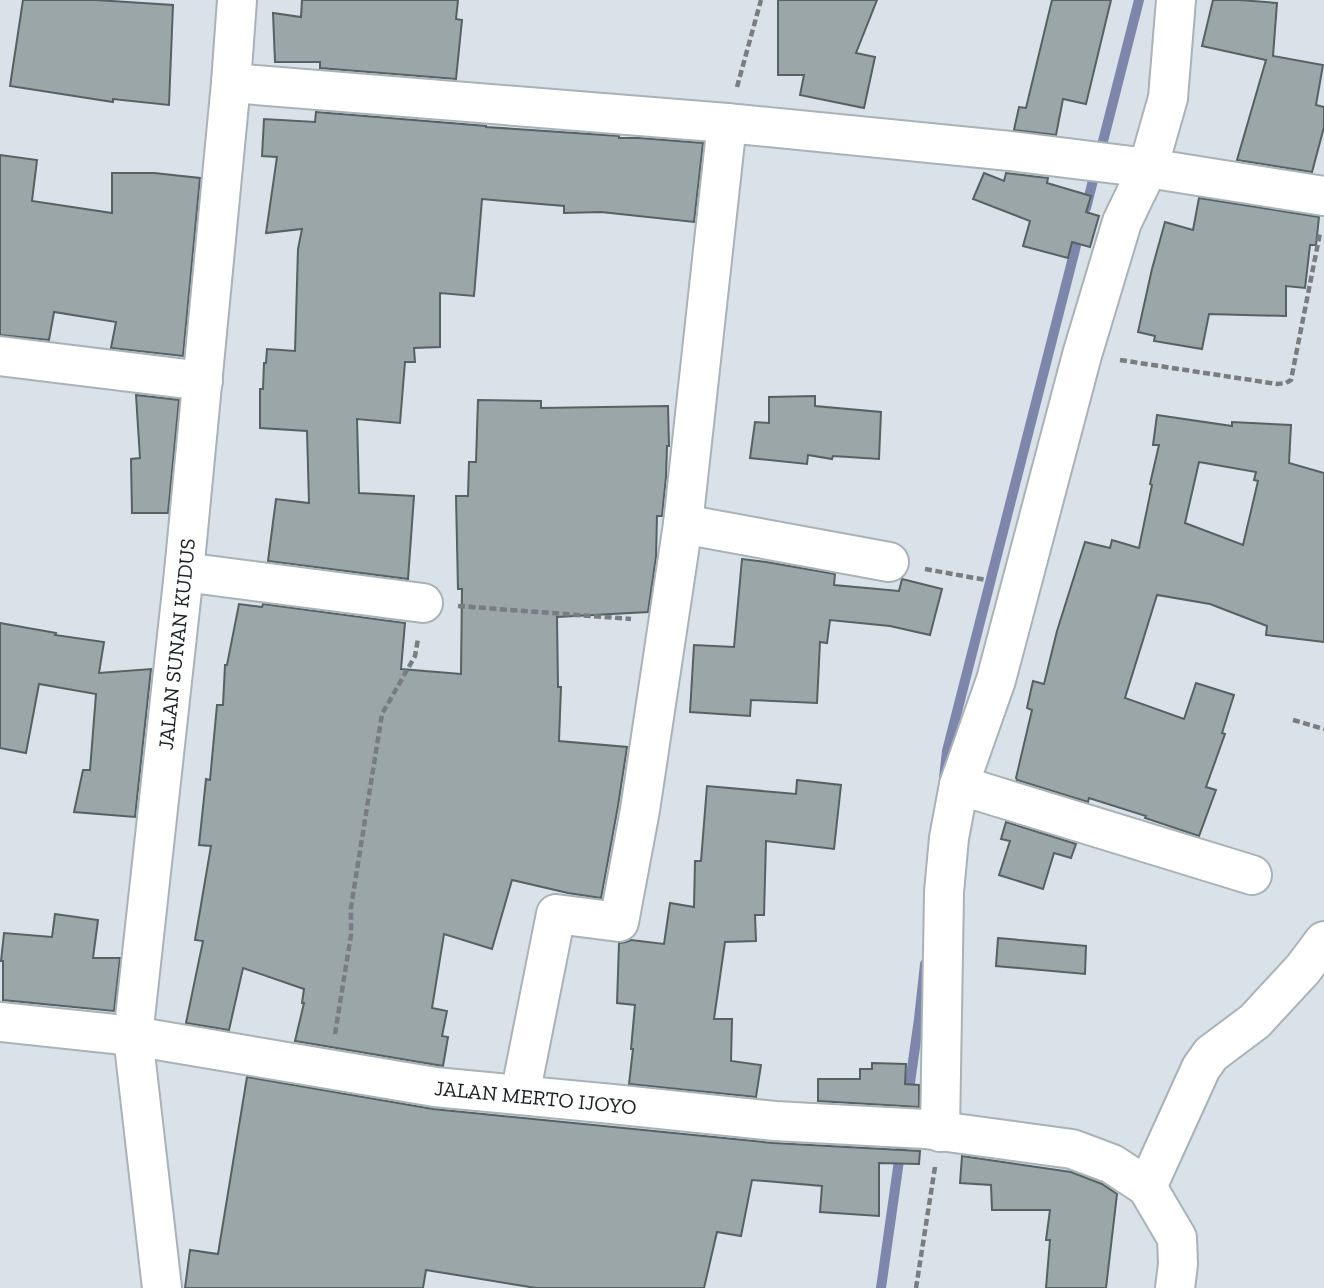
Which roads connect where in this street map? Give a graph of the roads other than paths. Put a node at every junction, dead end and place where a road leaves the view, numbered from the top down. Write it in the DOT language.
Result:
graph roads {
  1 [pos="235,0"];
  2 [pos="1176,0"];
  3 [pos="231,83"];
  4 [pos="727,123"];
  5 [pos="1129,166"];
  6 [pos="1323,212"];
  7 [pos="0,356"];
  8 [pos="203,382"];
  9 [pos="683,524"];
  10 [pos="889,562"];
  11 [pos="184,572"];
  12 [pos="423,603"];
  13 [pos="959,785"];
  14 [pos="1252,875"];
  15 [pos="1324,940"];
  16 [pos="0,1021"];
  17 [pos="133,1036"];
  18 [pos="520,1095"];
  19 [pos="918,1129"];
  20 [pos="1147,1187"];
  21 [pos="162,1288"];
  22 [pos="1175,1288"];
  1 -- 3 [label="street, JALAN SUNAN KUDUS"];
  2 -- 5 [label="street"];
  3 -- 4 [label="street"];
  3 -- 8 [label="street, JALAN SUNAN KUDUS"];
  4 -- 5 [label="street"];
  4 -- 9 [label="street"];
  5 -- 6 [label="street"];
  5 -- 13 [label="street"];
  7 -- 8 [label="street"];
  8 -- 11 [label="street, JALAN SUNAN KUDUS"];
  9 -- 10 [label="street"];
  9 -- 18 [label="street"];
  11 -- 12 [label="street"];
  11 -- 17 [label="street, JALAN SUNAN KUDUS"];
  13 -- 14 [label="street"];
  13 -- 19 [label="street"];
  15 -- 20 [label="street"];
  16 -- 17 [label="street, JALAN MERTO IJOYO"];
  17 -- 18 [label="street, JALAN MERTO IJOYO"];
  17 -- 21 [label="street, JALAN SUNAN KUDUS"];
  18 -- 19 [label="street, JALAN MERTO IJOYO"];
  19 -- 20 [label="street, JALAN MERTO IJOYO"];
  20 -- 22 [label="street"];
}
